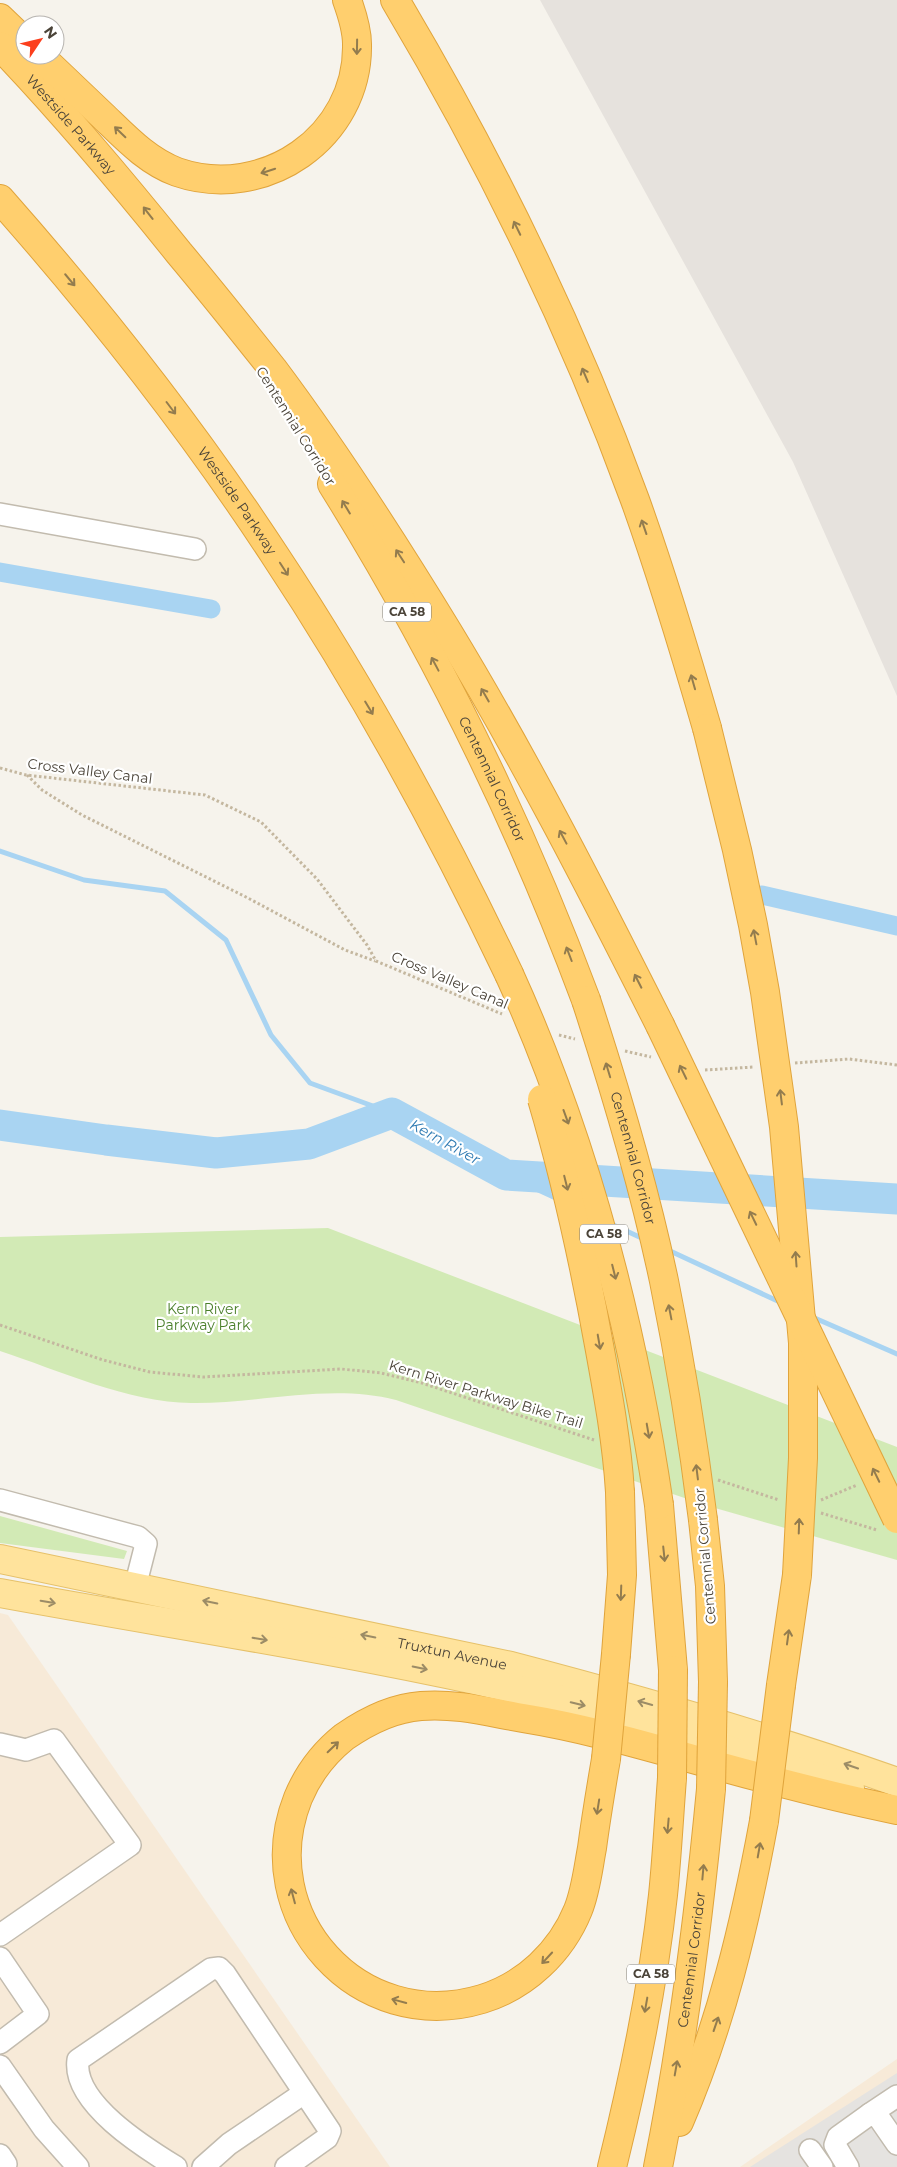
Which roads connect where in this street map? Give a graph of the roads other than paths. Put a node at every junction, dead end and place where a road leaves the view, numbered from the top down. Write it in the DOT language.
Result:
graph roads {
  1 [pos="347,0"];
  2 [pos="395,0"];
  3 [pos="0,18"];
  4 [pos="15,32"];
  5 [pos="0,46"];
  6 [pos="49,65"];
  7 [pos="0,200"];
  8 [pos="0,204"];
  9 [pos="39,243"];
  10 [pos="178,252"];
  11 [pos="0,514"];
  12 [pos="195,549"];
  13 [pos="503,972"];
  14 [pos="0,1500"];
  15 [pos="888,1525"];
  16 [pos="0,1559"];
  17 [pos="0,1581"];
  18 [pos="135,1586"];
  19 [pos="0,1594"];
  20 [pos="0,1744"];
  21 [pos="897,1782"];
  22 [pos="897,1805"];
  23 [pos="897,1810"];
  24 [pos="0,1935"];
  25 [pos="0,1958"];
  26 [pos="0,2043"];
  27 [pos="0,2066"];
  28 [pos="304,2093"];
  29 [pos="897,2096"];
  30 [pos="870,2114"];
  31 [pos="897,2144"];
  32 [pos="78,2167"];
  33 [pos="176,2167"];
  34 [pos="203,2167"];
  35 [pos="286,2167"];
  36 [pos="612,2167"];
  37 [pos="658,2167"];
  38 [pos="848,2167"];
  1 -- 6 [label="highway, one-way"];
  37 -- 2 [label="highway, one-way, bridge"];
  3 -- 4 [label="highway"];
  10 -- 5 [label="highway, Westside Parkway, one-way"];
  7 -- 9 [label="highway, Westside Parkway"];
  8 -- 9 [label="highway"];
  9 -- 13 [label="highway, Westside Parkway, one-way"];
  15 -- 10 [label="highway, one-way, bridge"];
  37 -- 10 [label="highway, Centennial Corridor / CA 58, one-way, bridge"];
  11 -- 12 [label="street"];
  13 -- 23 [label="highway, one-way, bridge"];
  13 -- 36 [label="highway, CA 58, one-way, bridge"];
  14 -- 18 [label="street"];
  16 -- 18 [label="main road, Truxtun Avenue"];
  17 -- 18 [label="main road"];
  21 -- 18 [label="main road, Truxtun Avenue, one-way"];
  19 -- 22 [label="main road, Truxtun Avenue, one-way"];
  20 -- 24 [label="street"];
  25 -- 26 [label="street"];
  27 -- 32 [label="street"];
  28 -- 33 [label="street"];
  28 -- 34 [label="street"];
  28 -- 35 [label="street"];
  29 -- 30 [label="street"];
  30 -- 31 [label="street"];
  30 -- 38 [label="street"];
}
